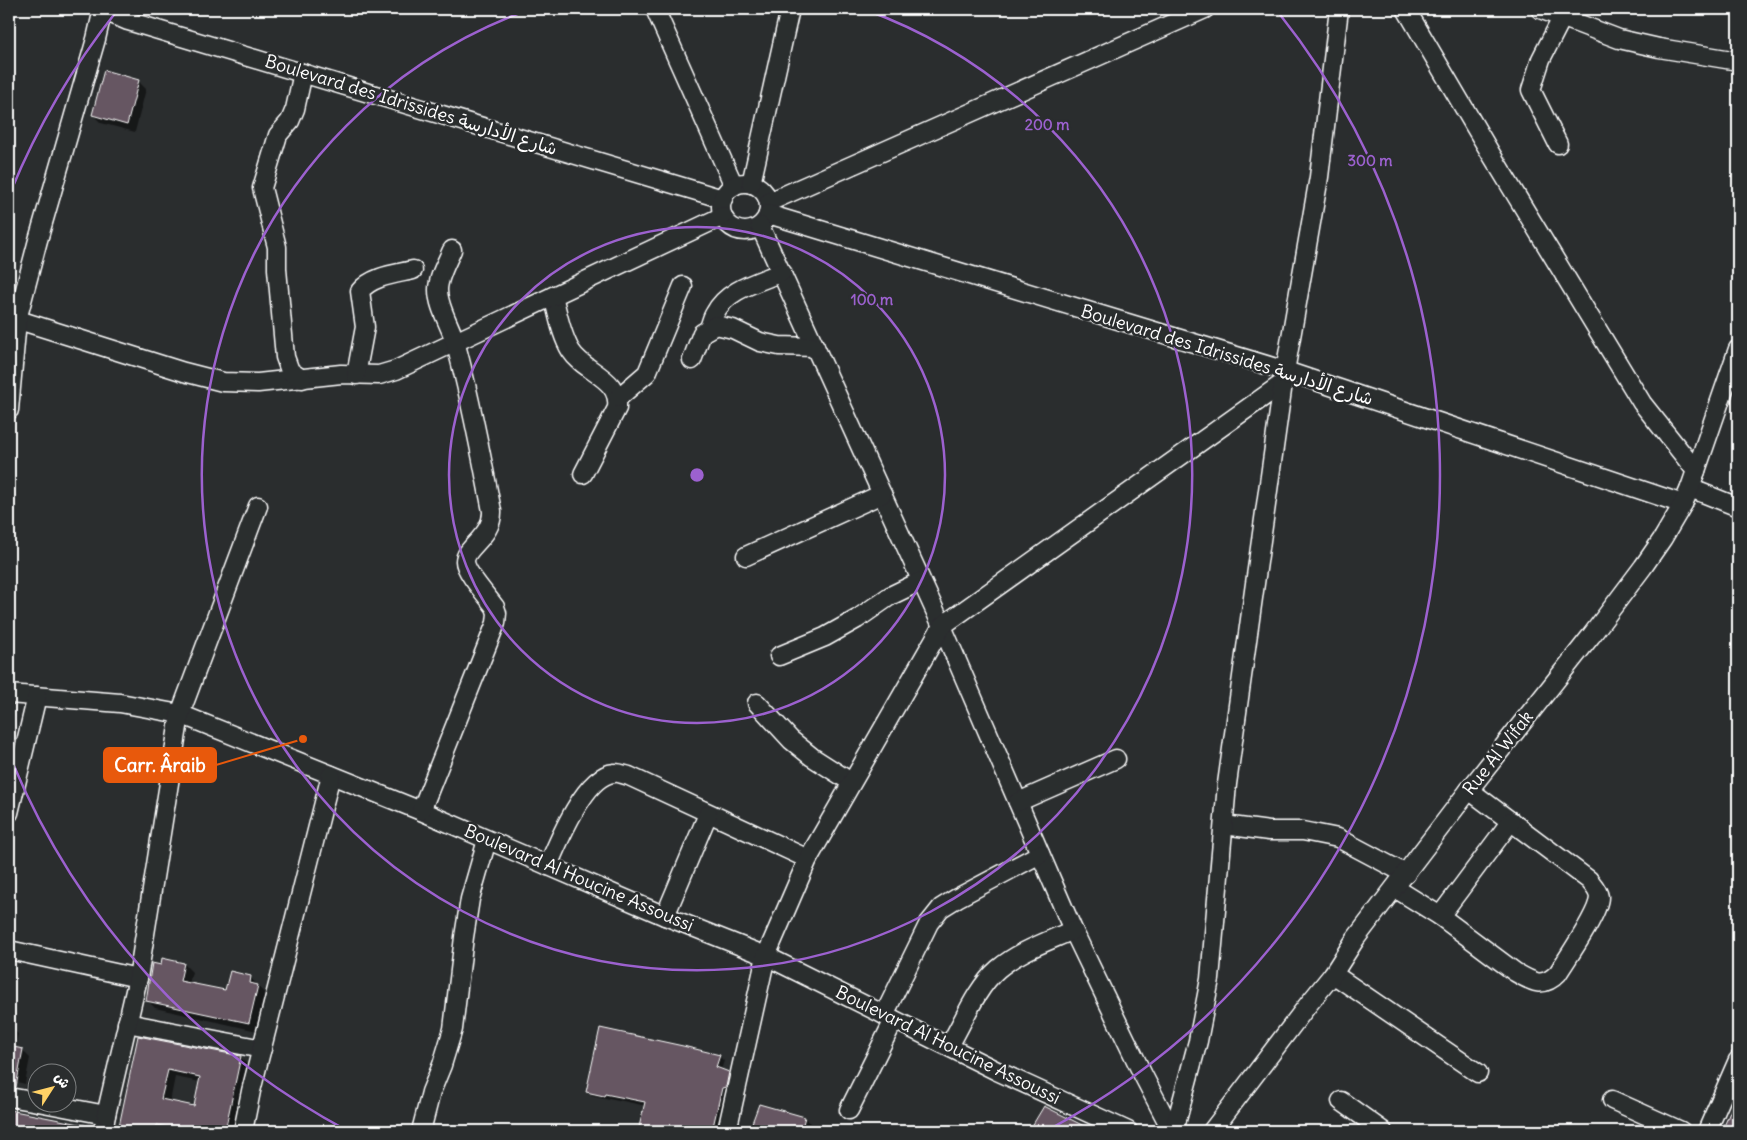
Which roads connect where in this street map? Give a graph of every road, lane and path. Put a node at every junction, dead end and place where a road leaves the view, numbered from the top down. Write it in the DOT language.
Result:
graph roads {
  1 [pos="102,9"];
  2 [pos="655,9"];
  3 [pos="790,9"];
  4 [pos="1205,9"];
  5 [pos="1338,9"];
  6 [pos="1406,9"];
  7 [pos="1540,9"];
  8 [pos="1562,18"];
  9 [pos="1738,61"];
  10 [pos="303,73"];
  11 [pos="1558,144"];
  12 [pos="733,196"];
  13 [pos="766,214"];
  14 [pos="452,250"];
  15 [pos="413,270"];
  16 [pos="782,272"];
  17 [pos="683,286"];
  18 [pos="553,296"];
  19 [pos="13,318"];
  20 [pos="709,328"];
  21 [pos="456,342"];
  22 [pos="815,347"];
  23 [pos="1738,349"];
  24 [pos="692,360"];
  25 [pos="356,375"];
  26 [pos="1284,377"];
  27 [pos="302,379"];
  28 [pos="618,398"];
  29 [pos="9,410"];
  30 [pos="1696,471"];
  31 [pos="582,474"];
  32 [pos="882,494"];
  33 [pos="1687,496"];
  34 [pos="258,506"];
  35 [pos="1738,506"];
  36 [pos="746,556"];
  37 [pos="921,581"];
  38 [pos="942,626"];
  39 [pos="779,656"];
  40 [pos="9,694"];
  41 [pos="37,696"];
  42 [pos="757,703"];
  43 [pos="180,714"];
  44 [pos="1116,759"];
  45 [pos="332,775"];
  46 [pos="851,782"];
  47 [pos="1469,790"];
  48 [pos="1018,802"];
  49 [pos="421,811"];
  50 [pos="9,813"];
  51 [pos="708,814"];
  52 [pos="1512,821"];
  53 [pos="1224,825"];
  54 [pos="487,840"];
  55 [pos="1040,854"];
  56 [pos="808,859"];
  57 [pos="548,866"];
  58 [pos="1406,874"];
  59 [pos="1395,888"];
  60 [pos="665,916"];
  61 [pos="1440,916"];
  62 [pos="1073,930"];
  63 [pos="9,950"];
  64 [pos="766,956"];
  65 [pos="1333,974"];
  66 [pos="138,978"];
  67 [pos="889,1018"];
  68 [pos="127,1023"];
  69 [pos="949,1046"];
  70 [pos="262,1048"];
  71 [pos="1738,1060"];
  72 [pos="1478,1074"];
  73 [pos="9,1097"];
  74 [pos="28,1100"];
  75 [pos="1612,1100"];
  76 [pos="1340,1101"];
  77 [pos="849,1110"];
  78 [pos="69,1112"];
  79 [pos="104,1123"];
  80 [pos="243,1131"];
  81 [pos="421,1131"];
  82 [pos="727,1131"];
  83 [pos="1128,1131"];
  84 [pos="1173,1131"];
  85 [pos="1212,1131"];
  86 [pos="1382,1131"];
  87 [pos="1681,1131"];
  88 [pos="1707,1131"];
  1 -- 10 [label="street, Boulevard des Idrissides شارع الأدارسة"];
  1 -- 19 [label="street"];
  2 -- 12 [label="street"];
  3 -- 12 [label="street"];
  4 -- 13 [label="street"];
  5 -- 26 [label="street"];
  6 -- 30 [label="street"];
  7 -- 8 [label="street"];
  8 -- 9 [label="street"];
  8 -- 11 [label="street"];
  10 -- 12 [label="street, Boulevard des Idrissides شارع الأدارسة"];
  10 -- 27 [label="street"];
  12 -- 13 [label="street"];
  12 -- 13 [label="street"];
  12 -- 18 [label="street"];
  13 -- 16 [label="street"];
  13 -- 26 [label="street, Boulevard des Idrissides شارع الأدارسة"];
  14 -- 21 [label="street"];
  15 -- 25 [label="street"];
  16 -- 20 [label="street"];
  16 -- 22 [label="street"];
  17 -- 28 [label="street"];
  18 -- 21 [label="street"];
  18 -- 28 [label="street"];
  19 -- 27 [label="street"];
  19 -- 29 [label="street"];
  20 -- 22 [label="street"];
  20 -- 24 [label="street"];
  21 -- 25 [label="street"];
  21 -- 49 [label="street"];
  22 -- 32 [label="street"];
  23 -- 30 [label="street, Rue Al Wifak"];
  25 -- 27 [label="street"];
  26 -- 33 [label="street, Boulevard des Idrissides شارع الأدارسة"];
  26 -- 38 [label="street"];
  26 -- 53 [label="street"];
  28 -- 31 [label="street"];
  30 -- 33 [label="street, Rue Al Wifak"];
  32 -- 36 [label="street"];
  32 -- 37 [label="street"];
  33 -- 35 [label="street, Boulevard des Idrissides شارع الأدارسة"];
  33 -- 47 [label="street, Rue Al Wifak"];
  34 -- 43 [label="street"];
  37 -- 38 [label="street"];
  37 -- 39 [label="street"];
  38 -- 46 [label="street"];
  38 -- 48 [label="street"];
  40 -- 41 [label="street, Boulevard Al Houcine Assoussi"];
  41 -- 43 [label="street, Boulevard Al Houcine Assoussi"];
  41 -- 50 [label="street"];
  42 -- 46 [label="street"];
  43 -- 45 [label="street, Boulevard Al Houcine Assoussi"];
  43 -- 66 [label="street"];
  44 -- 48 [label="street"];
  45 -- 49 [label="street, Boulevard Al Houcine Assoussi"];
  45 -- 70 [label="street"];
  46 -- 56 [label="street"];
  47 -- 52 [label="street"];
  47 -- 58 [label="street, Rue Al Wifak"];
  48 -- 55 [label="street"];
  49 -- 54 [label="street, Boulevard Al Houcine Assoussi"];
  51 -- 56 [label="street"];
  51 -- 57 [label="street"];
  51 -- 60 [label="street"];
  52 -- 61 [label="street"];
  52 -- 61 [label="street"];
  53 -- 58 [label="street"];
  53 -- 84 [label="street"];
  54 -- 57 [label="street, Boulevard Al Houcine Assoussi"];
  54 -- 81 [label="street"];
  55 -- 62 [label="street"];
  55 -- 67 [label="street"];
  56 -- 64 [label="street"];
  57 -- 60 [label="street, Boulevard Al Houcine Assoussi"];
  58 -- 59 [label="street, Rue Al Wifak"];
  59 -- 61 [label="street"];
  59 -- 65 [label="street, Rue Al Wifak"];
  60 -- 64 [label="street, Boulevard Al Houcine Assoussi"];
  62 -- 69 [label="street"];
  62 -- 84 [label="street"];
  63 -- 66 [label="street"];
  64 -- 67 [label="street, Boulevard Al Houcine Assoussi"];
  64 -- 82 [label="street"];
  65 -- 72 [label="street"];
  65 -- 85 [label="street, Rue Al Wifak"];
  66 -- 68 [label="street"];
  67 -- 69 [label="street, Boulevard Al Houcine Assoussi"];
  67 -- 77 [label="street"];
  68 -- 70 [label="street"];
  68 -- 79 [label="street"];
  69 -- 83 [label="street, Boulevard Al Houcine Assoussi"];
  70 -- 80 [label="street"];
  71 -- 88 [label="street"];
  73 -- 74 [label="street"];
  75 -- 87 [label="street"];
  76 -- 86 [label="street"];
  78 -- 79 [label="street"];
}
